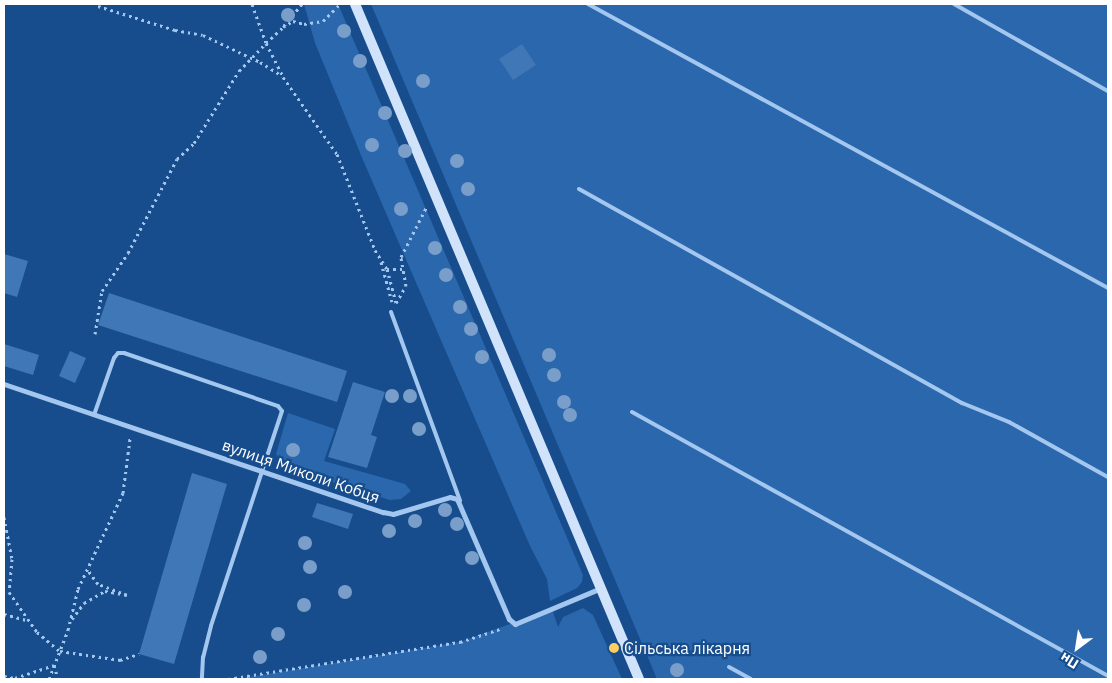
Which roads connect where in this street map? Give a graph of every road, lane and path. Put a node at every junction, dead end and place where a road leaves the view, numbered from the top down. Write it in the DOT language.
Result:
graph roads {
  1 [pos="252,4"];
  2 [pos="302,4"];
  3 [pos="340,4"];
  4 [pos="356,4"];
  5 [pos="588,4"];
  6 [pos="954,4"];
  7 [pos="98,6"];
  8 [pos="283,27"];
  9 [pos="266,43"];
  10 [pos="252,58"];
  11 [pos="283,77"];
  12 [pos="1108,91"];
  13 [pos="579,189"];
  14 [pos="433,194"];
  15 [pos="380,259"];
  16 [pos="387,269"];
  17 [pos="403,269"];
  18 [pos="1108,288"];
  19 [pos="396,303"];
  20 [pos="390,312"];
  21 [pos="95,334"];
  22 [pos="4,384"];
  23 [pos="632,412"];
  24 [pos="94,415"];
  25 [pos="136,428"];
  26 [pos="262,470"];
  27 [pos="1108,477"];
  28 [pos="461,503"];
  29 [pos="4,517"];
  30 [pos="88,570"];
  31 [pos="601,588"];
  32 [pos="4,614"];
  33 [pos="28,620"];
  34 [pos="70,621"];
  35 [pos="515,624"];
  36 [pos="60,651"];
  37 [pos="139,654"];
  38 [pos="54,665"];
  39 [pos="729,668"];
  40 [pos="4,676"];
  41 [pos="1108,676"];
  42 [pos="49,679"];
  43 [pos="58,679"];
  44 [pos="202,679"];
  45 [pos="228,679"];
  46 [pos="639,679"];
  47 [pos="751,679"];
  1 -- 9 [label="path"];
  2 -- 8 [label="path"];
  3 -- 8 [label="path"];
  4 -- 14 [label="main road"];
  5 -- 18 [label="lane"];
  6 -- 12 [label="lane"];
  7 -- 10 [label="path"];
  8 -- 9 [label="path"];
  9 -- 10 [label="path"];
  9 -- 11 [label="path"];
  10 -- 11 [label="path"];
  10 -- 21 [label="path"];
  11 -- 15 [label="path"];
  13 -- 27 [label="lane"];
  14 -- 17 [label="path"];
  14 -- 31 [label="main road"];
  15 -- 16 [label="path"];
  15 -- 19 [label="path"];
  16 -- 17 [label="path"];
  16 -- 19 [label="path"];
  17 -- 19 [label="path"];
  20 -- 28 [label="lane"];
  22 -- 24 [label="street, вулиця Миколи Кобця"];
  23 -- 41 [label="lane"];
  24 -- 25 [label="street, вулиця Миколи Кобця"];
  24 -- 26 [label="lane"];
  25 -- 26 [label="street, вулиця Миколи Кобця"];
  25 -- 30 [label="path"];
  26 -- 28 [label="street, вулиця Миколи Кобця"];
  26 -- 44 [label="lane"];
  28 -- 35 [label="street"];
  29 -- 33 [label="path"];
  30 -- 34 [label="path"];
  30 -- 34 [label="path"];
  31 -- 35 [label="street"];
  31 -- 46 [label="main road"];
  32 -- 33 [label="path"];
  33 -- 36 [label="path"];
  34 -- 36 [label="path"];
  35 -- 45 [label="path"];
  36 -- 37 [label="path"];
  36 -- 38 [label="path"];
  38 -- 40 [label="path"];
  38 -- 42 [label="path"];
  38 -- 43 [label="path"];
  39 -- 47 [label="lane"];
}
